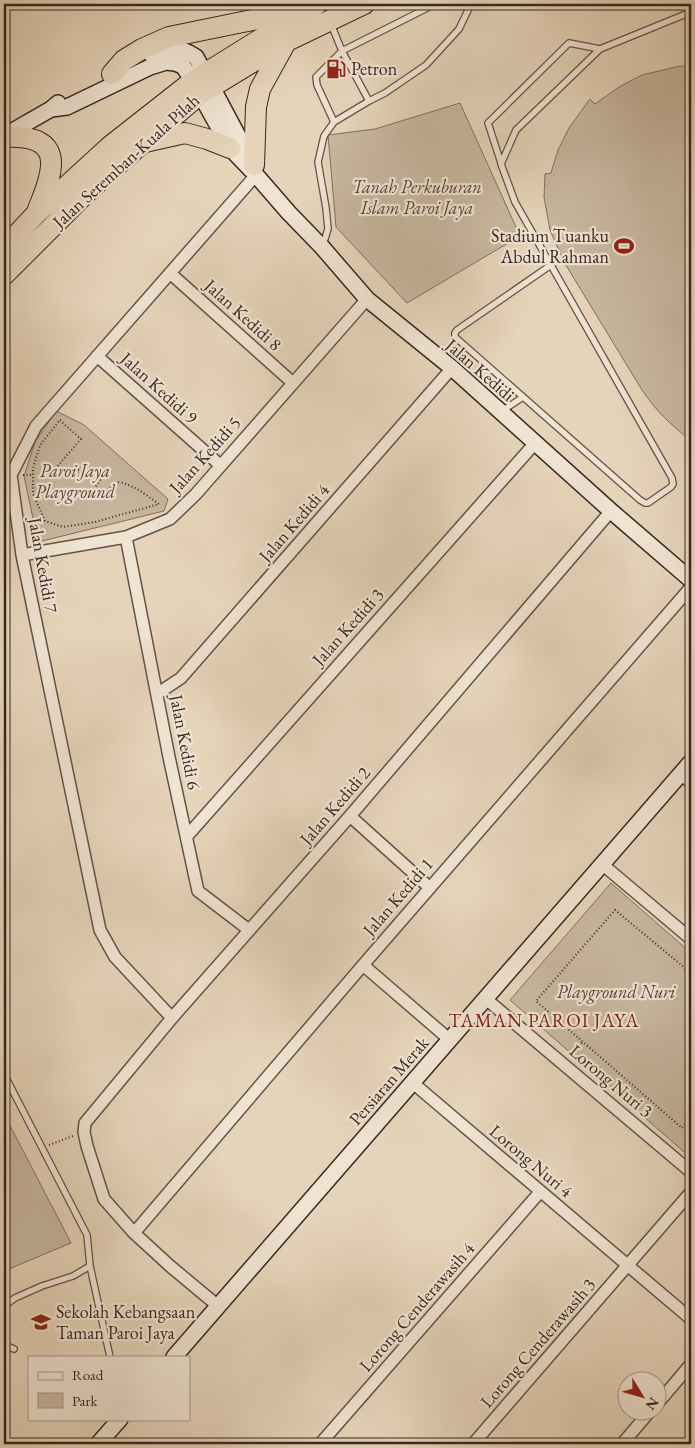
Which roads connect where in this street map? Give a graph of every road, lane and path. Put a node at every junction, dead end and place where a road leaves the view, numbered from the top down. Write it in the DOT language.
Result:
graph roads {
  1 [pos="364,4"];
  2 [pos="435,4"];
  3 [pos="471,4"];
  4 [pos="318,11"];
  5 [pos="691,12"];
  6 [pos="287,40"];
  7 [pos="600,49"];
  8 [pos="342,51"];
  9 [pos="112,74"];
  10 [pos="202,84"];
  11 [pos="369,101"];
  12 [pos="51,109"];
  13 [pos="334,122"];
  14 [pos="4,136"];
  15 [pos="142,142"];
  16 [pos="230,148"];
  17 [pos="501,164"];
  18 [pos="255,170"];
  19 [pos="36,214"];
  20 [pos="322,247"];
  21 [pos="4,248"];
  22 [pos="551,265"];
  23 [pos="170,273"];
  24 [pos="4,275"];
  25 [pos="367,300"];
  26 [pos="97,356"];
  27 [pos="452,368"];
  28 [pos="293,382"];
  29 [pos="523,397"];
  30 [pos="500,412"];
  31 [pos="536,442"];
  32 [pos="220,465"];
  33 [pos="159,504"];
  34 [pos="611,511"];
  35 [pos="126,537"];
  36 [pos="22,555"];
  37 [pos="691,580"];
  38 [pos="691,587"];
  39 [pos="157,694"];
  40 [pos="691,762"];
  41 [pos="686,778"];
  42 [pos="350,816"];
  43 [pos="187,836"];
  44 [pos="602,864"];
  45 [pos="430,888"];
  46 [pos="249,930"];
  47 [pos="691,939"];
  48 [pos="363,965"];
  49 [pos="691,973"];
  50 [pos="486,999"];
  51 [pos="172,1018"];
  52 [pos="450,1040"];
  53 [pos="583,1042"];
  54 [pos="560,1062"];
  55 [pos="4,1074"];
  56 [pos="413,1083"];
  57 [pos="691,1119"];
  58 [pos="84,1127"];
  59 [pos="42,1148"];
  60 [pos="691,1172"];
  61 [pos="540,1192"];
  62 [pos="691,1192"];
  63 [pos="134,1233"];
  64 [pos="628,1264"];
  65 [pos="90,1266"];
  66 [pos="4,1306"];
  67 [pos="218,1306"];
  68 [pos="691,1319"];
  69 [pos="4,1345"];
  70 [pos="14,1349"];
  71 [pos="110,1356"];
  72 [pos="175,1356"];
  73 [pos="691,1364"];
  74 [pos="668,1391"];
  75 [pos="119,1420"];
  76 [pos="642,1420"];
  77 [pos="98,1444"];
  78 [pos="320,1444"];
  79 [pos="473,1444"];
  80 [pos="622,1444"];
  1 -- 4 [label="highway, Jalan Seremban-Kuala Pilah"];
  2 -- 8 [label="lane"];
  3 -- 11 [label="lane"];
  4 -- 6 [label="highway, Jalan Seremban-Kuala Pilah"];
  4 -- 8 [label="lane"];
  4 -- 9 [label="highway"];
  4 -- 10 [label="highway, Jalan Seremban-Kuala Pilah"];
  5 -- 7 [label="lane"];
  6 -- 10 [label="highway, Jalan Seremban-Kuala Pilah"];
  6 -- 18 [label="highway"];
  7 -- 17 [label="lane"];
  7 -- 17 [label="lane"];
  8 -- 11 [label="lane"];
  8 -- 13 [label="lane"];
  9 -- 10 [label="street"];
  9 -- 12 [label="street"];
  10 -- 12 [label="street"];
  10 -- 15 [label="highway, Jalan Seremban-Kuala Pilah"];
  10 -- 16 [label="street"];
  10 -- 18 [label="street"];
  10 -- 19 [label="highway, Jalan Seremban-Kuala Pilah"];
  11 -- 13 [label="lane"];
  12 -- 14 [label="street"];
  13 -- 20 [label="lane"];
  14 -- 19 [label="highway"];
  15 -- 16 [label="highway"];
  15 -- 24 [label="highway, Jalan Seremban-Kuala Pilah"];
  16 -- 18 [label="street"];
  17 -- 22 [label="lane"];
  18 -- 20 [label="street, Jalan Kedidi"];
  18 -- 23 [label="street, Jalan Kedidi 7"];
  19 -- 21 [label="highway, Jalan Seremban-Kuala Pilah"];
  20 -- 25 [label="street, Jalan Kedidi"];
  22 -- 29 [label="lane"];
  22 -- 29 [label="lane"];
  23 -- 26 [label="street, Jalan Kedidi 7"];
  23 -- 28 [label="street, Jalan Kedidi 8"];
  25 -- 27 [label="street, Jalan Kedidi"];
  25 -- 28 [label="street, Jalan Kedidi 5"];
  26 -- 32 [label="street, Jalan Kedidi 9"];
  26 -- 36 [label="street, Jalan Kedidi 7"];
  27 -- 30 [label="street, Jalan Kedidi"];
  27 -- 39 [label="street, Jalan Kedidi 4"];
  28 -- 32 [label="street, Jalan Kedidi 5"];
  29 -- 30 [label="lane"];
  30 -- 31 [label="street, Jalan Kedidi"];
  31 -- 34 [label="street, Jalan Kedidi"];
  31 -- 43 [label="street, Jalan Kedidi 3"];
  32 -- 35 [label="street, Jalan Kedidi 5"];
  33 -- 33 [label="path"];
  34 -- 37 [label="street, Jalan Kedidi"];
  34 -- 42 [label="street, Jalan Kedidi 2"];
  35 -- 36 [label="street, Jalan Kedidi 5"];
  35 -- 39 [label="street, Jalan Kedidi 6"];
  36 -- 51 [label="street, Jalan Kedidi 7"];
  38 -- 45 [label="street, Jalan Kedidi 1"];
  39 -- 43 [label="street, Jalan Kedidi 6"];
  40 -- 41 [label="street, Persiaran Merak"];
  41 -- 44 [label="street, Persiaran Merak"];
  42 -- 45 [label="street"];
  42 -- 46 [label="street, Jalan Kedidi 2"];
  43 -- 46 [label="street, Jalan Kedidi 6"];
  44 -- 47 [label="street"];
  44 -- 50 [label="street, Persiaran Merak"];
  45 -- 48 [label="street, Jalan Kedidi 1"];
  46 -- 51 [label="street, Jalan Kedidi 2"];
  48 -- 52 [label="street"];
  48 -- 63 [label="street, Jalan Kedidi 1"];
  49 -- 53 [label="path"];
  50 -- 52 [label="street, Persiaran Merak"];
  50 -- 54 [label="street, Lorong Nuri 3"];
  51 -- 58 [label="street, Jalan Kedidi 2"];
  52 -- 56 [label="street, Persiaran Merak"];
  53 -- 54 [label="path"];
  53 -- 57 [label="path"];
  54 -- 60 [label="street, Lorong Nuri 3"];
  55 -- 59 [label="lane"];
  56 -- 61 [label="street, Lorong Nuri 4"];
  56 -- 67 [label="street, Persiaran Merak"];
  58 -- 59 [label="path"];
  58 -- 63 [label="street"];
  59 -- 65 [label="lane"];
  61 -- 64 [label="street, Lorong Nuri 4"];
  61 -- 78 [label="street, Lorong Cenderawasih 4"];
  62 -- 64 [label="street, Lorong Cenderawasih 3"];
  63 -- 67 [label="street"];
  64 -- 68 [label="street, Lorong Nuri 4"];
  64 -- 79 [label="street, Lorong Cenderawasih 3"];
  65 -- 66 [label="lane"];
  65 -- 71 [label="lane"];
  67 -- 72 [label="street, Persiaran Merak"];
  69 -- 70 [label="lane"];
  73 -- 74 [label="street"];
  75 -- 77 [label="street"];
  76 -- 80 [label="street"];
}
